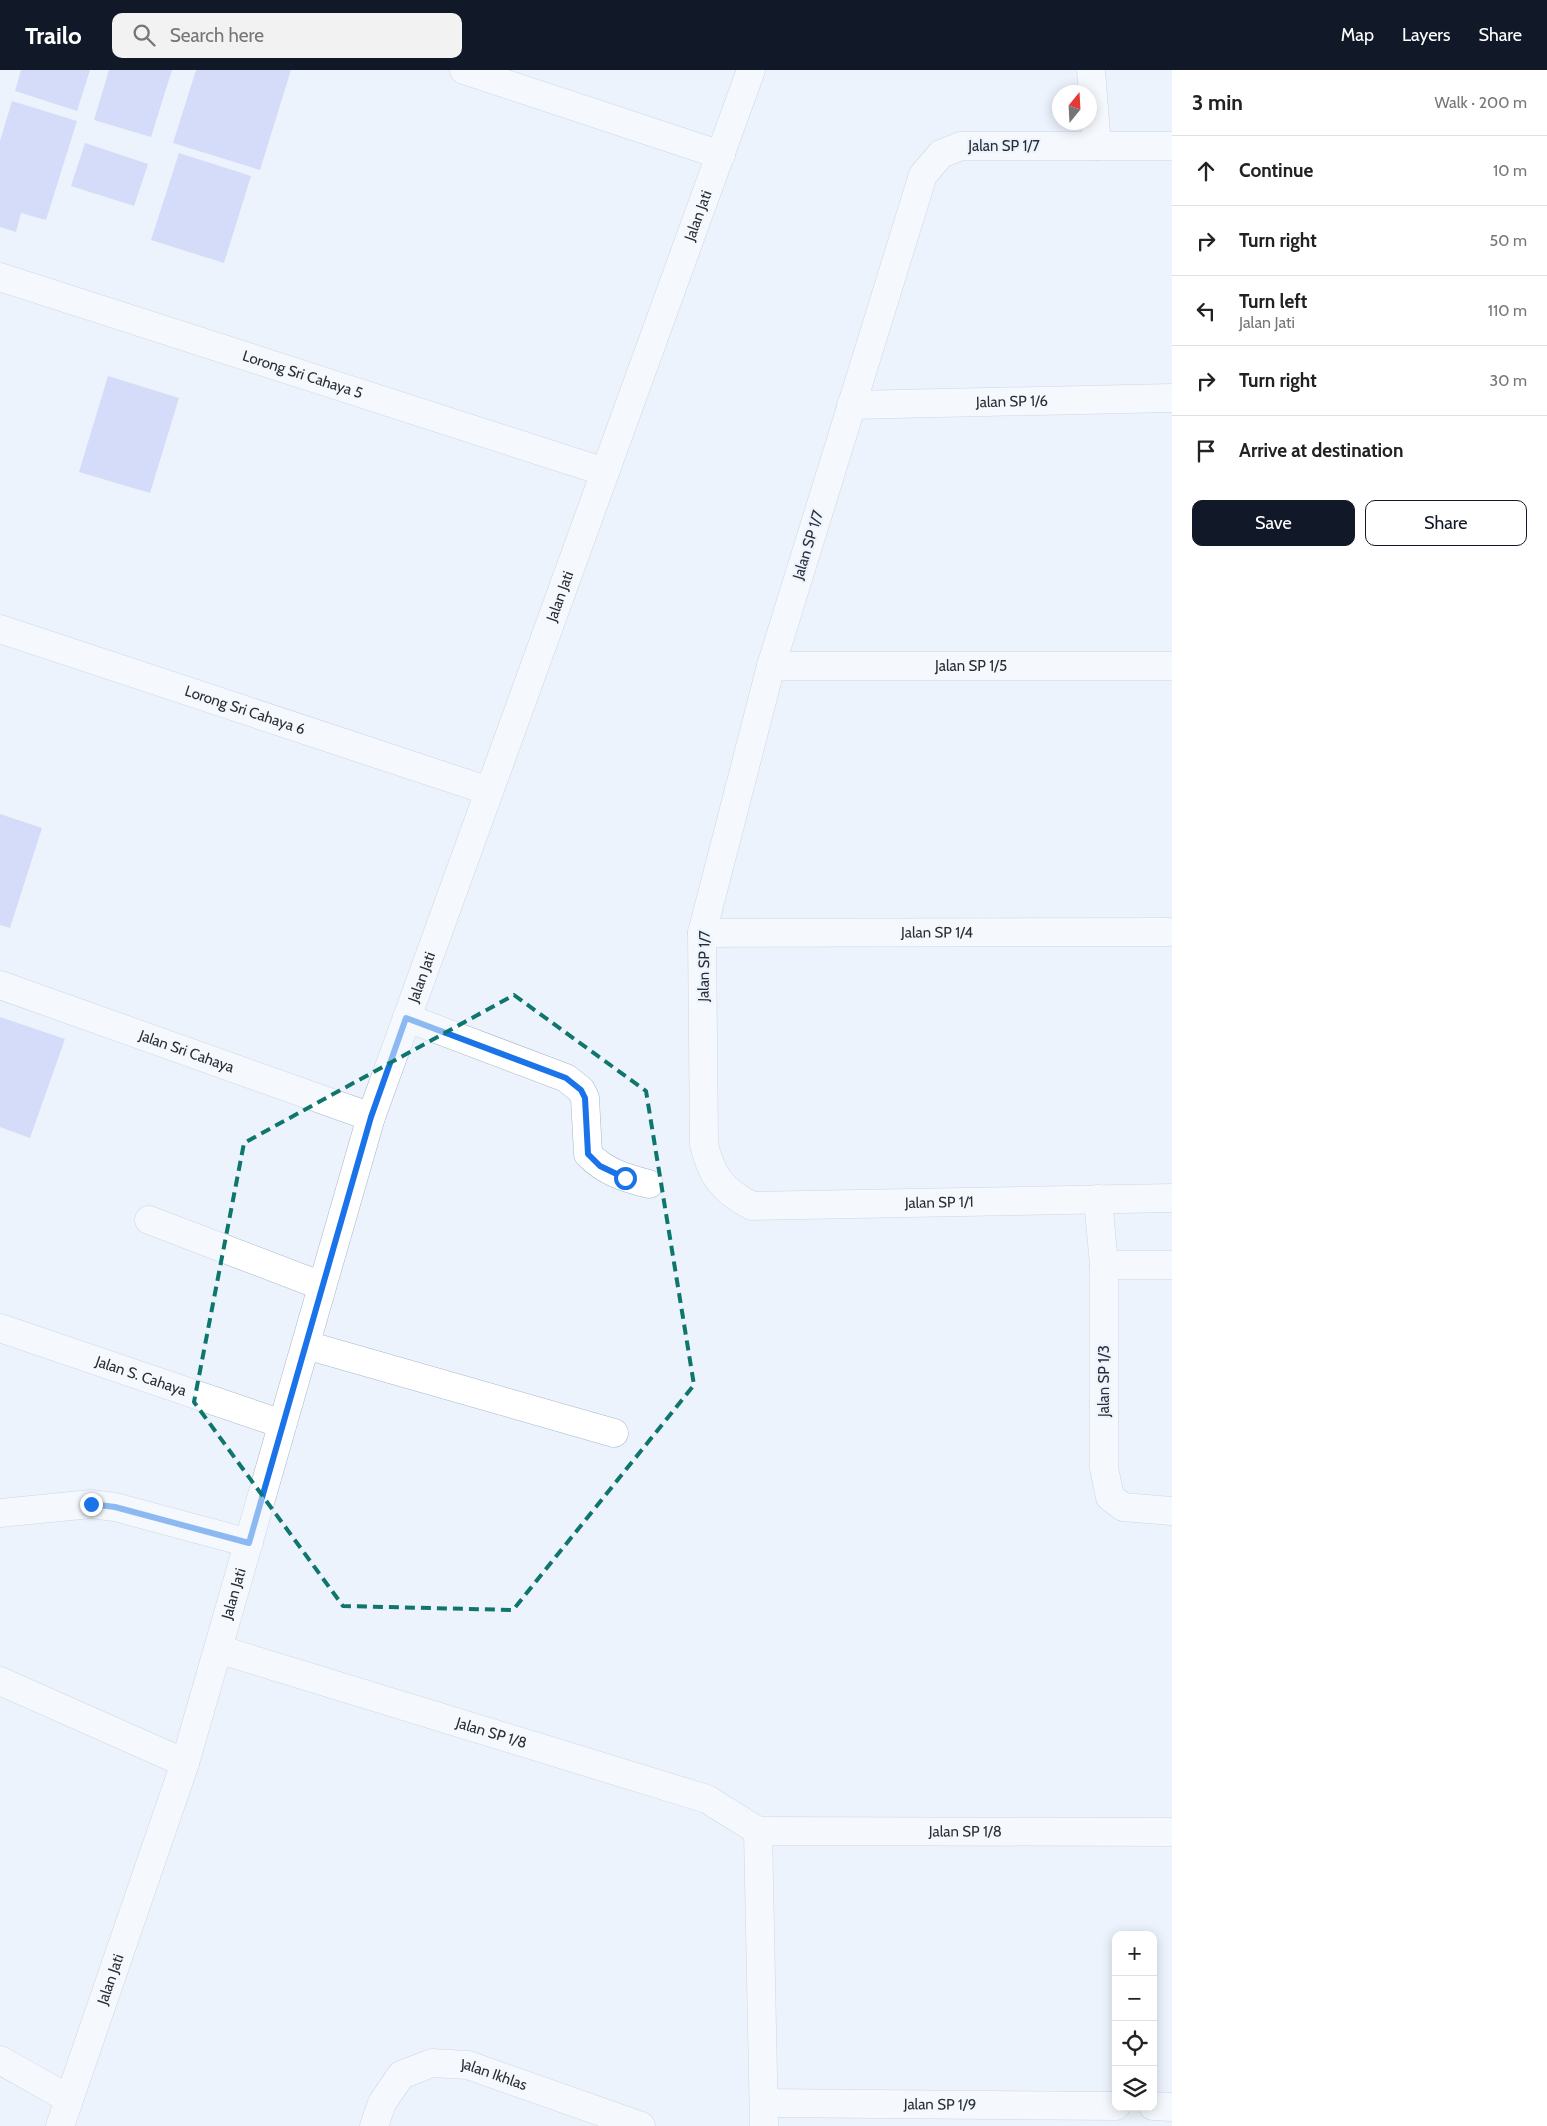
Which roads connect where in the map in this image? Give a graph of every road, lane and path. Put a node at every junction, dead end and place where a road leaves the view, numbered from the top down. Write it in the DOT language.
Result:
graph roads {
  1 [pos="464,70"];
  2 [pos="751,70"];
  3 [pos="1091,70"];
  4 [pos="1098,146"];
  5 [pos="1172,146"];
  6 [pos="720,154"];
  7 [pos="0,277"];
  8 [pos="1172,398"];
  9 [pos="852,405"];
  10 [pos="605,472"];
  11 [pos="0,629"];
  12 [pos="771,666"];
  13 [pos="1172,666"];
  14 [pos="490,791"];
  15 [pos="1172,932"];
  16 [pos="702,933"];
  17 [pos="0,985"];
  18 [pos="406,1018"];
  19 [pos="371,1117"];
  20 [pos="717,1176"];
  21 [pos="648,1184"];
  22 [pos="1172,1198"];
  23 [pos="1098,1199"];
  24 [pos="149,1220"];
  25 [pos="1104,1265"];
  26 [pos="1172,1265"];
  27 [pos="322,1286"];
  28 [pos="0,1328"];
  29 [pos="306,1345"];
  30 [pos="282,1424"];
  31 [pos="614,1433"];
  32 [pos="1172,1511"];
  33 [pos="0,1513"];
  34 [pos="249,1543"];
  35 [pos="218,1650"];
  36 [pos="0,1681"];
  37 [pos="186,1763"];
  38 [pos="758,1830"];
  39 [pos="1172,1832"];
  40 [pos="0,2060"];
  41 [pos="70,2099"];
  42 [pos="1112,2106"];
  43 [pos="1157,2106"];
  44 [pos="1172,2106"];
  45 [pos="764,2114"];
  46 [pos="60,2126"];
  47 [pos="374,2126"];
  48 [pos="641,2126"];
  1 -- 6 [label="street"];
  2 -- 6 [label="street, Jalan Jati"];
  3 -- 4 [label="street"];
  4 -- 5 [label="street, Jalan SP 1/7"];
  4 -- 9 [label="street, Jalan SP 1/7"];
  6 -- 10 [label="street, Jalan Jati"];
  7 -- 10 [label="street, Lorong Sri Cahaya 5"];
  8 -- 9 [label="street, Jalan SP 1/6"];
  9 -- 12 [label="street, Jalan SP 1/7"];
  10 -- 14 [label="street, Jalan Jati"];
  11 -- 14 [label="street, Lorong Sri Cahaya 6"];
  12 -- 13 [label="street, Jalan SP 1/5"];
  12 -- 16 [label="street, Jalan SP 1/7"];
  14 -- 18 [label="street, Jalan Jati"];
  15 -- 16 [label="street, Jalan SP 1/4"];
  16 -- 20 [label="street, Jalan SP 1/7"];
  17 -- 19 [label="street, Jalan Sri Cahaya"];
  18 -- 19 [label="street, Jalan Jati"];
  18 -- 21 [label="street"];
  19 -- 27 [label="street, Jalan Jati"];
  20 -- 23 [label="street, Jalan SP 1/1"];
  22 -- 23 [label="street, Jalan SP 1/1"];
  23 -- 25 [label="street, Jalan SP 1/3"];
  24 -- 27 [label="street"];
  25 -- 26 [label="street"];
  25 -- 32 [label="street, Jalan SP 1/3"];
  27 -- 29 [label="street, Jalan Jati"];
  28 -- 30 [label="street, Jalan S. Cahaya"];
  29 -- 30 [label="street, Jalan Jati"];
  29 -- 31 [label="street"];
  30 -- 34 [label="street, Jalan Jati"];
  33 -- 34 [label="street"];
  34 -- 35 [label="street, Jalan Jati"];
  35 -- 37 [label="street, Jalan Jati"];
  35 -- 38 [label="street, Jalan SP 1/8"];
  36 -- 37 [label="street"];
  37 -- 41 [label="street, Jalan Jati"];
  38 -- 39 [label="street, Jalan SP 1/8"];
  38 -- 45 [label="street"];
  40 -- 41 [label="street"];
  41 -- 46 [label="street, Jalan Jati"];
  42 -- 45 [label="street, Jalan SP 1/9"];
  43 -- 44 [label="street"];
  47 -- 48 [label="street, Jalan Ikhlas"];
}
